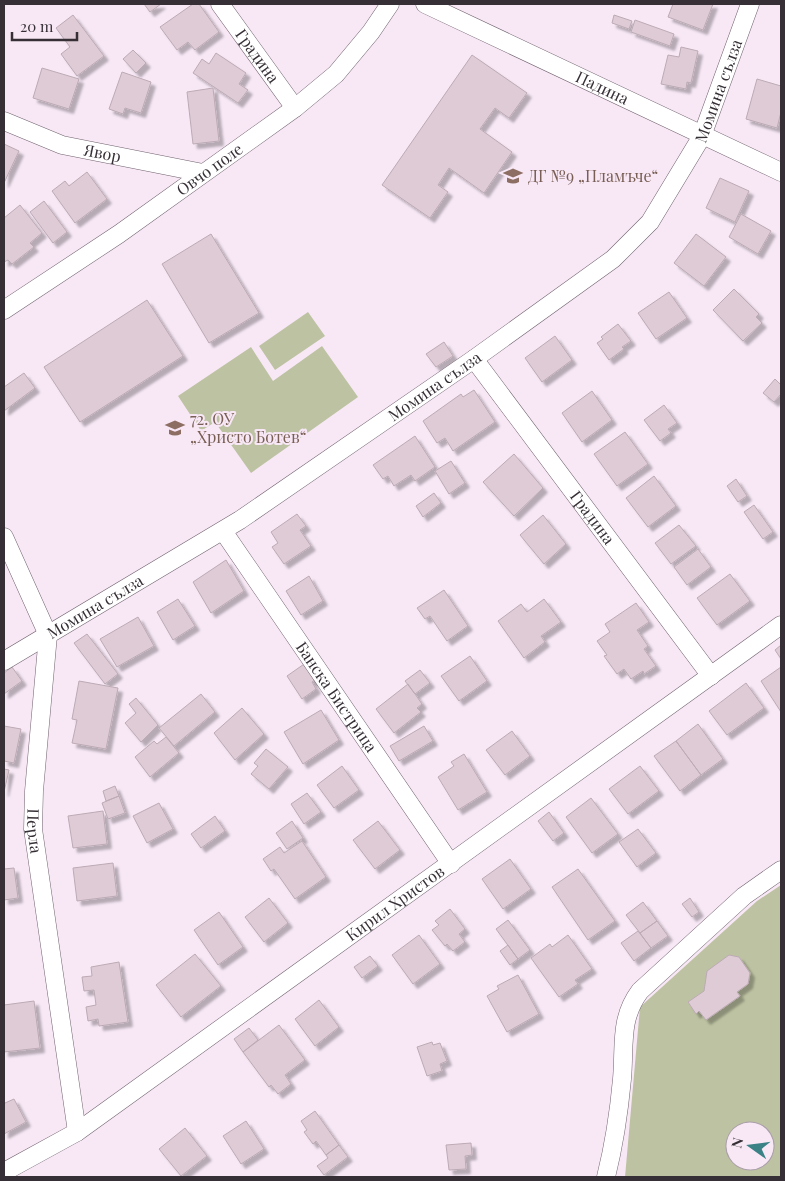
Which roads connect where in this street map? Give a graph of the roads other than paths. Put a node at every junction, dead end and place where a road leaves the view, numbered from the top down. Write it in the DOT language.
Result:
graph roads {
  1 [pos="220,4"];
  2 [pos="390,4"];
  3 [pos="425,4"];
  4 [pos="750,4"];
  5 [pos="295,108"];
  6 [pos="4,121"];
  7 [pos="702,136"];
  8 [pos="781,172"];
  9 [pos="203,173"];
  10 [pos="4,310"];
  11 [pos="474,359"];
  12 [pos="223,531"];
  13 [pos="4,537"];
  14 [pos="781,625"];
  15 [pos="48,634"];
  16 [pos="4,661"];
  17 [pos="711,676"];
  18 [pos="451,864"];
  19 [pos="781,870"];
  20 [pos="78,1132"];
  21 [pos="4,1172"];
  22 [pos="606,1177"];
  1 -- 5 [label="street, Градина"];
  2 -- 5 [label="street, Овчо поле"];
  3 -- 7 [label="street, Падина"];
  4 -- 7 [label="street, Момина сълза"];
  5 -- 9 [label="street, Овчо поле"];
  6 -- 9 [label="street, Явор"];
  7 -- 8 [label="street, Падина"];
  7 -- 11 [label="street, Момина сълза"];
  9 -- 10 [label="street, Овчо поле"];
  11 -- 12 [label="street, Момина сълза"];
  11 -- 17 [label="street, Градина"];
  12 -- 15 [label="street, Момина сълза"];
  12 -- 18 [label="street, Банска Бистрица"];
  13 -- 15 [label="street, Перла"];
  14 -- 17 [label="street, Кирил Христов"];
  15 -- 16 [label="street, Момина сълза"];
  15 -- 20 [label="street, Перла"];
  17 -- 18 [label="street, Кирил Христов"];
  18 -- 20 [label="street, Кирил Христов"];
  19 -- 22 [label="street"];
  20 -- 21 [label="street, Кирил Христов"];
}
